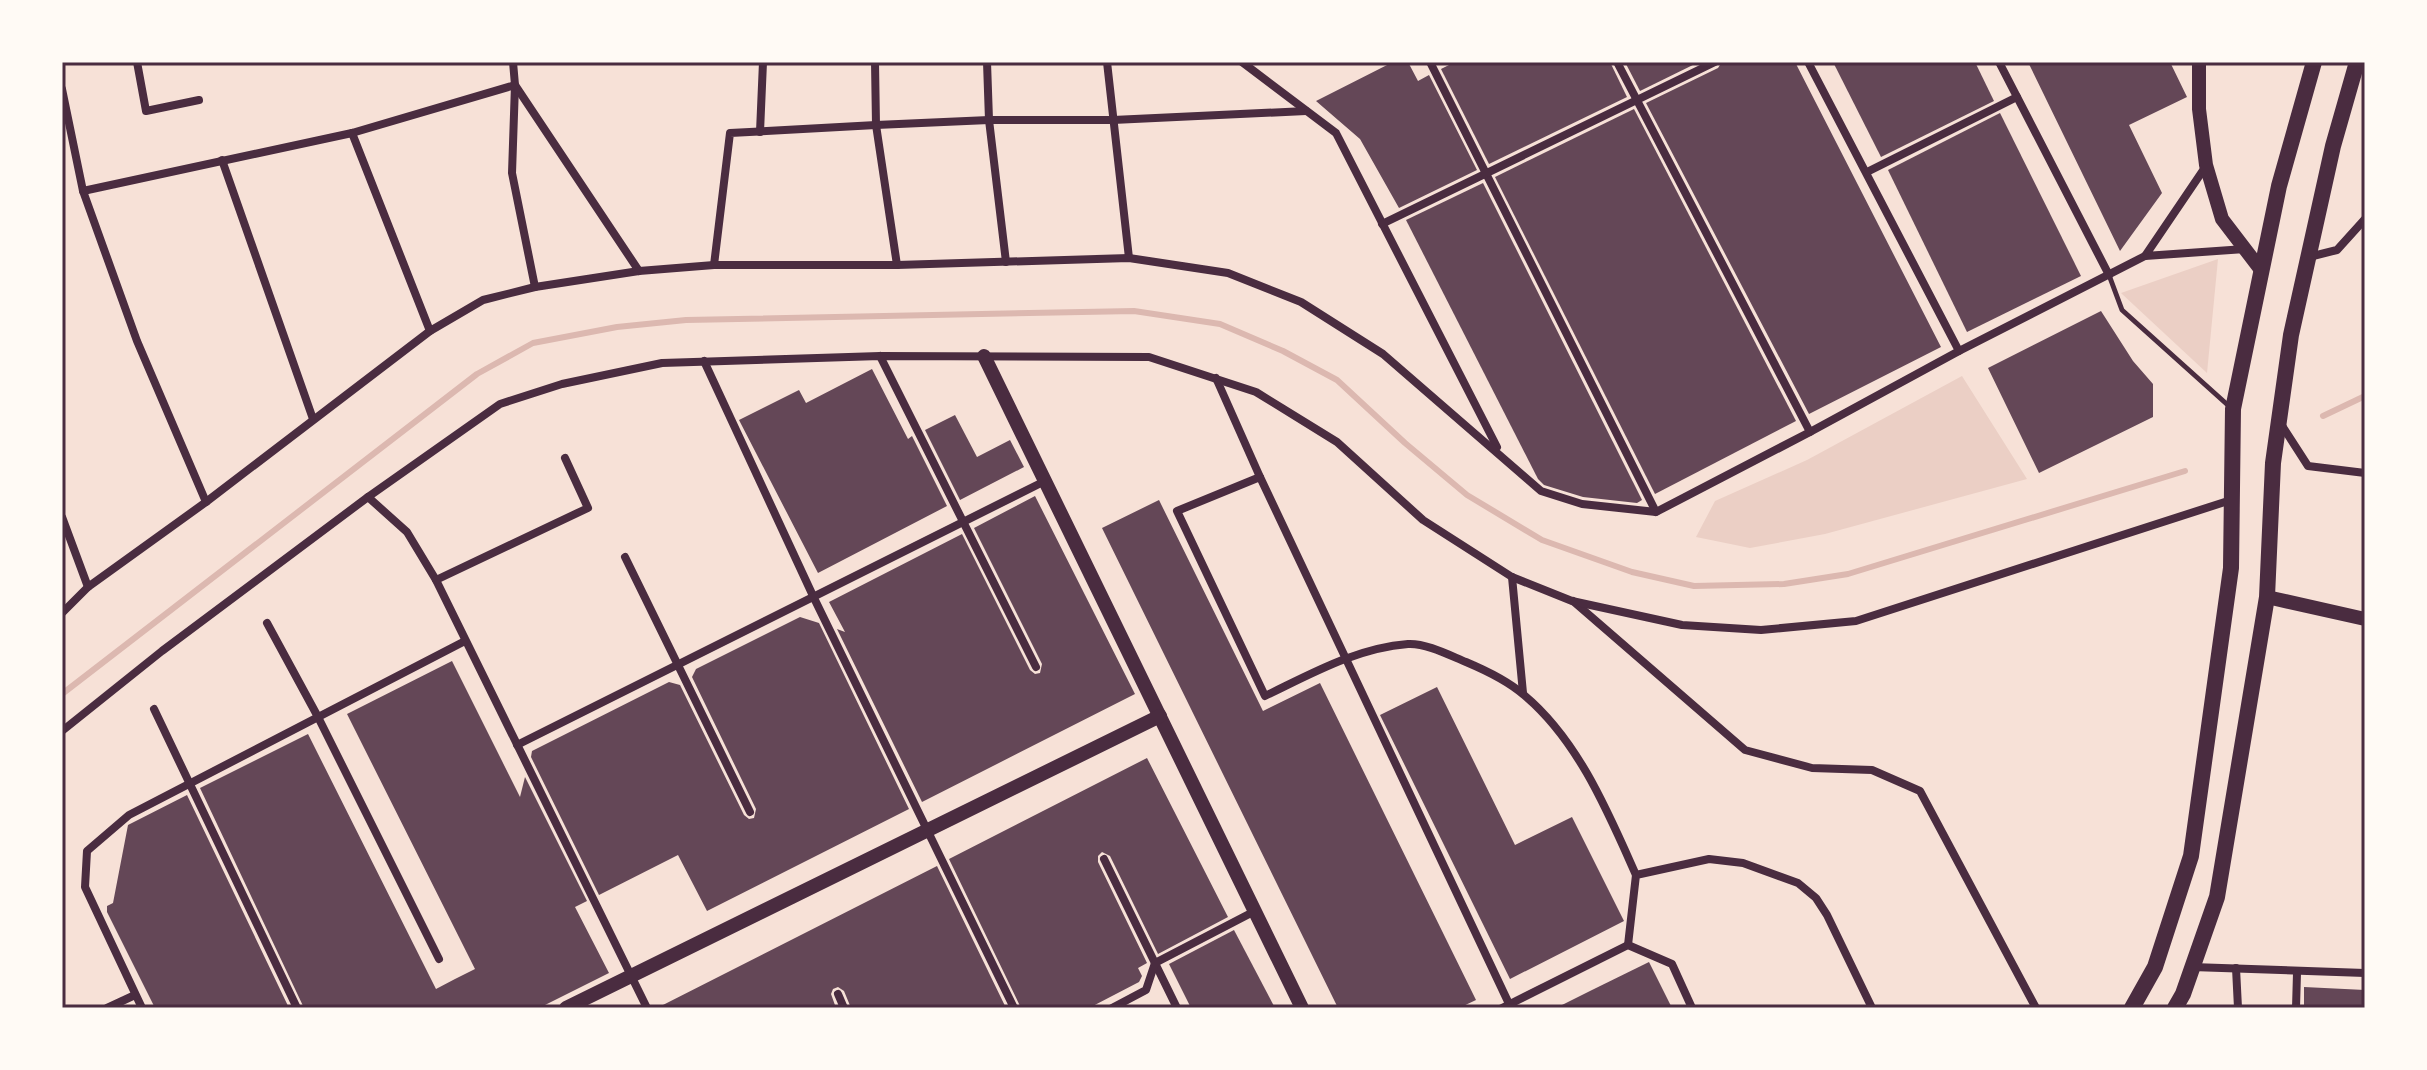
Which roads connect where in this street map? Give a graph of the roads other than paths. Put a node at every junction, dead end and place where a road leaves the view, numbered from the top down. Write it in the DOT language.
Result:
graph roads {
  1 [pos="137,62"];
  2 [pos="513,62"];
  3 [pos="763,62"];
  4 [pos="875,62"];
  5 [pos="987,62"];
  6 [pos="1107,62"];
  7 [pos="1242,62"];
  8 [pos="1430,62"];
  9 [pos="1617,62"];
  10 [pos="1715,62"];
  11 [pos="1808,62"];
  12 [pos="1999,62"];
  13 [pos="2199,62"];
  14 [pos="2314,62"];
  15 [pos="2357,62"];
  16 [pos="515,85"];
  17 [pos="62,89"];
  18 [pos="2017,97"];
  19 [pos="199,100"];
  20 [pos="1637,101"];
  21 [pos="1306,111"];
  22 [pos="989,120"];
  23 [pos="1113,120"];
  24 [pos="876,125"];
  25 [pos="760,132"];
  26 [pos="352,133"];
  27 [pos="222,160"];
  28 [pos="2206,165"];
  29 [pos="1485,172"];
  30 [pos="1867,172"];
  31 [pos="83,191"];
  32 [pos="2365,219"];
  33 [pos="1382,224"];
  34 [pos="2245,249"];
  35 [pos="2145,256"];
  36 [pos="2308,257"];
  37 [pos="1129,258"];
  38 [pos="1006,262"];
  39 [pos="714,265"];
  40 [pos="897,265"];
  41 [pos="2261,270"];
  42 [pos="639,271"];
  43 [pos="2109,275"];
  44 [pos="535,287"];
  45 [pos="430,331"];
  46 [pos="1959,351"];
  47 [pos="880,356"];
  48 [pos="984,356"];
  49 [pos="704,361"];
  50 [pos="1216,378"];
  51 [pos="2233,409"];
  52 [pos="313,419"];
  53 [pos="2279,422"];
  54 [pos="1810,432"];
  55 [pos="1501,454"];
  56 [pos="565,458"];
  57 [pos="2365,473"];
  58 [pos="1260,477"];
  59 [pos="1045,481"];
  60 [pos="368,497"];
  61 [pos="2232,499"];
  62 [pos="206,502"];
  63 [pos="1656,512"];
  64 [pos="62,517"];
  65 [pos="964,522"];
  66 [pos="625,557"];
  67 [pos="1512,577"];
  68 [pos="436,580"];
  69 [pos="88,587"];
  70 [pos="2267,597"];
  71 [pos="814,598"];
  72 [pos="1572,601"];
  73 [pos="62,613"];
  74 [pos="2365,619"];
  75 [pos="267,623"];
  76 [pos="465,641"];
  77 [pos="1345,658"];
  78 [pos="678,665"];
  79 [pos="1036,667"];
  80 [pos="1523,693"];
  81 [pos="154,709"];
  82 [pos="1160,716"];
  83 [pos="318,717"];
  84 [pos="62,731"];
  85 [pos="517,745"];
  86 [pos="189,784"];
  87 [pos="750,812"];
  88 [pos="926,831"];
  89 [pos="1104,859"];
  90 [pos="1636,875"];
  91 [pos="1255,911"];
  92 [pos="1628,945"];
  93 [pos="439,959"];
  94 [pos="1155,963"];
  95 [pos="2192,967"];
  96 [pos="2236,968"];
  97 [pos="2297,973"];
  98 [pos="2365,973"];
  99 [pos="631,976"];
  100 [pos="838,994"];
  101 [pos="135,995"];
  102 [pos="1507,1007"];
  103 [pos="107,1008"];
  104 [pos="142,1008"];
  105 [pos="297,1008"];
  106 [pos="566,1008"];
  107 [pos="647,1008"];
  108 [pos="844,1008"];
  109 [pos="1014,1008"];
  110 [pos="1112,1008"];
  111 [pos="1177,1008"];
  112 [pos="1302,1008"];
  113 [pos="1692,1008"];
  114 [pos="1872,1008"];
  115 [pos="2036,1008"];
  116 [pos="2132,1008"];
  117 [pos="2175,1008"];
  118 [pos="2238,1008"];
  119 [pos="2296,1008"];
  1 -- 19 [label="street"];
  2 -- 16 [label="street"];
  3 -- 25 [label="street"];
  4 -- 24 [label="street"];
  5 -- 22 [label="street"];
  6 -- 23 [label="street"];
  7 -- 21 [label="street"];
  8 -- 29 [label="street"];
  9 -- 20 [label="street"];
  10 -- 20 [label="street"];
  11 -- 30 [label="street"];
  12 -- 18 [label="street"];
  13 -- 28 [label="street"];
  14 -- 41 [label="main road"];
  15 -- 36 [label="main road"];
  16 -- 26 [label="street"];
  16 -- 42 [label="street"];
  16 -- 44 [label="street"];
  17 -- 31 [label="street"];
  18 -- 30 [label="street"];
  18 -- 43 [label="street"];
  20 -- 29 [label="street"];
  20 -- 54 [label="street"];
  21 -- 23 [label="street"];
  21 -- 33 [label="street"];
  22 -- 23 [label="street"];
  22 -- 24 [label="street"];
  22 -- 38 [label="street"];
  23 -- 37 [label="street"];
  24 -- 25 [label="street"];
  24 -- 40 [label="street"];
  25 -- 39 [label="street"];
  26 -- 27 [label="street"];
  26 -- 45 [label="street"];
  27 -- 31 [label="street"];
  27 -- 52 [label="street"];
  28 -- 34 [label="street"];
  28 -- 35 [label="street"];
  29 -- 33 [label="street"];
  29 -- 63 [label="street"];
  30 -- 46 [label="street"];
  31 -- 62 [label="street"];
  32 -- 36 [label="street"];
  33 -- 55 [label="street"];
  34 -- 35 [label="street"];
  34 -- 41 [label="street"];
  35 -- 43 [label="street"];
  36 -- 53 [label="main road"];
  37 -- 38 [label="street"];
  37 -- 55 [label="street"];
  38 -- 40 [label="street"];
  39 -- 40 [label="street"];
  39 -- 42 [label="street"];
  41 -- 51 [label="main road"];
  42 -- 44 [label="street"];
  43 -- 46 [label="street"];
  43 -- 51 [label="lane"];
  44 -- 45 [label="street"];
  45 -- 52 [label="street"];
  46 -- 54 [label="street"];
  47 -- 48 [label="street"];
  47 -- 49 [label="street"];
  47 -- 65 [label="street"];
  48 -- 50 [label="street"];
  48 -- 59 [label="street"];
  49 -- 60 [label="street"];
  49 -- 71 [label="street"];
  50 -- 58 [label="street"];
  50 -- 67 [label="street"];
  51 -- 61 [label="main road"];
  52 -- 62 [label="street"];
  53 -- 57 [label="street"];
  53 -- 70 [label="main road"];
  54 -- 63 [label="street"];
  55 -- 63 [label="street"];
  56 -- 68 [label="street"];
  58 -- 77 [label="street"];
  58 -- 77 [label="street"];
  59 -- 65 [label="street"];
  59 -- 82 [label="street"];
  60 -- 68 [label="street"];
  60 -- 84 [label="street"];
  61 -- 72 [label="street"];
  61 -- 116 [label="main road"];
  62 -- 69 [label="street"];
  64 -- 69 [label="street"];
  65 -- 71 [label="street"];
  65 -- 79 [label="street"];
  66 -- 78 [label="street"];
  67 -- 72 [label="street"];
  67 -- 80 [label="street"];
  68 -- 76 [label="street"];
  69 -- 73 [label="street"];
  70 -- 74 [label="street"];
  70 -- 95 [label="main road"];
  71 -- 78 [label="street"];
  71 -- 88 [label="street"];
  72 -- 115 [label="street"];
  75 -- 83 [label="street"];
  76 -- 83 [label="street"];
  76 -- 85 [label="street"];
  77 -- 80 [label="street"];
  77 -- 102 [label="street"];
  78 -- 85 [label="street"];
  78 -- 87 [label="street"];
  80 -- 90 [label="street"];
  81 -- 86 [label="street"];
  82 -- 88 [label="street"];
  82 -- 91 [label="street"];
  83 -- 86 [label="street"];
  83 -- 93 [label="street"];
  85 -- 99 [label="street"];
  86 -- 101 [label="street"];
  86 -- 105 [label="street"];
  88 -- 99 [label="street"];
  88 -- 109 [label="street"];
  89 -- 94 [label="street"];
  90 -- 92 [label="street"];
  90 -- 114 [label="street"];
  91 -- 94 [label="street"];
  91 -- 112 [label="street"];
  92 -- 102 [label="street"];
  92 -- 113 [label="street"];
  94 -- 110 [label="street"];
  94 -- 111 [label="street"];
  95 -- 96 [label="street"];
  95 -- 117 [label="main road"];
  96 -- 97 [label="street"];
  96 -- 118 [label="street"];
  97 -- 98 [label="street"];
  97 -- 119 [label="street"];
  99 -- 106 [label="street"];
  99 -- 107 [label="street"];
  100 -- 108 [label="street"];
  101 -- 103 [label="street"];
  101 -- 104 [label="street"];
}
